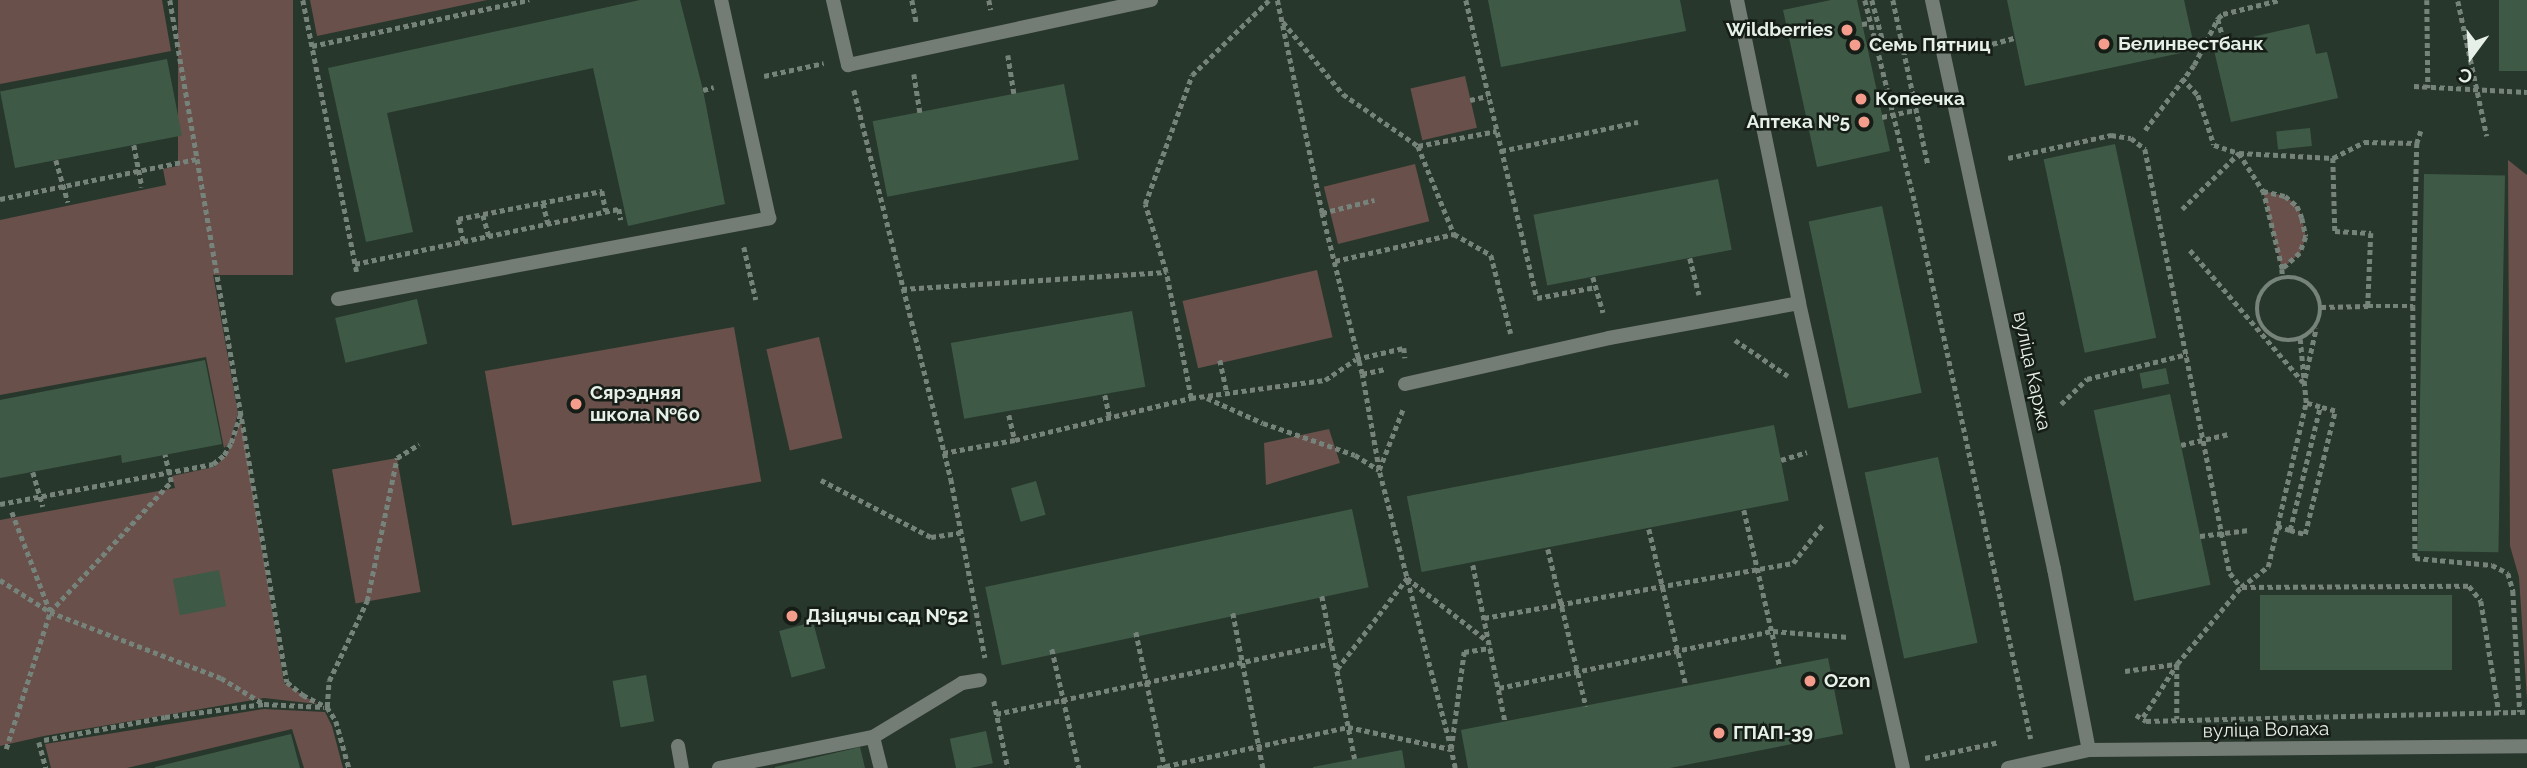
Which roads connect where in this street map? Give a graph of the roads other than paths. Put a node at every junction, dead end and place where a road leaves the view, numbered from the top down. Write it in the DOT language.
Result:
graph roads {
  1 [pos="721,0"];
  2 [pos="833,0"];
  3 [pos="1151,0"];
  4 [pos="1737,0"];
  5 [pos="1931,0"];
  6 [pos="338,299"];
  7 [pos="1799,303"];
  8 [pos="1405,384"];
  9 [pos="986,684"];
  10 [pos="873,737"];
  11 [pos="678,746"];
  12 [pos="2527,746"];
  13 [pos="2089,750"];
  14 [pos="1903,766"];
  15 [pos="682,768"];
  16 [pos="719,768"];
  17 [pos="881,768"];
  18 [pos="2008,768"];
  1 -- 6 [label="street"];
  2 -- 3 [label="street"];
  4 -- 7 [label="street"];
  5 -- 13 [label="street, вуліца Каржа"];
  7 -- 8 [label="street"];
  7 -- 14 [label="street"];
  9 -- 10 [label="street"];
  10 -- 16 [label="street"];
  10 -- 17 [label="street"];
  11 -- 15 [label="street"];
  12 -- 13 [label="street, вуліца Волаха"];
  13 -- 18 [label="street, вуліца Волаха"];
}
